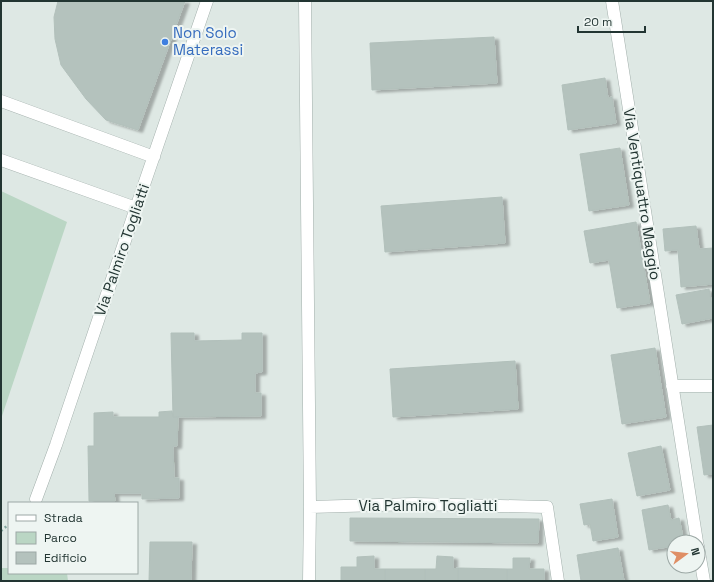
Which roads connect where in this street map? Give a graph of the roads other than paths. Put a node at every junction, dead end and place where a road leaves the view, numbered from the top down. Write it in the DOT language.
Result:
graph roads {
  1 [pos="208,1"];
  2 [pos="305,1"];
  3 [pos="612,1"];
  4 [pos="1,101"];
  5 [pos="154,157"];
  6 [pos="1,160"];
  7 [pos="136,208"];
  8 [pos="672,386"];
  9 [pos="713,386"];
  10 [pos="36,499"];
  11 [pos="310,507"];
  12 [pos="696,534"];
  13 [pos="309,581"];
  14 [pos="558,581"];
  1 -- 5 [label="street, Via Palmiro Togliatti"];
  2 -- 11 [label="street"];
  3 -- 8 [label="street, Via Ventiquattro Maggio"];
  4 -- 5 [label="street"];
  5 -- 7 [label="street, Via Palmiro Togliatti"];
  6 -- 7 [label="street"];
  7 -- 10 [label="street, Via Palmiro Togliatti"];
  8 -- 9 [label="street"];
  8 -- 12 [label="street, Via Ventiquattro Maggio"];
  11 -- 13 [label="street"];
  11 -- 14 [label="street, Via Palmiro Togliatti"];
}
